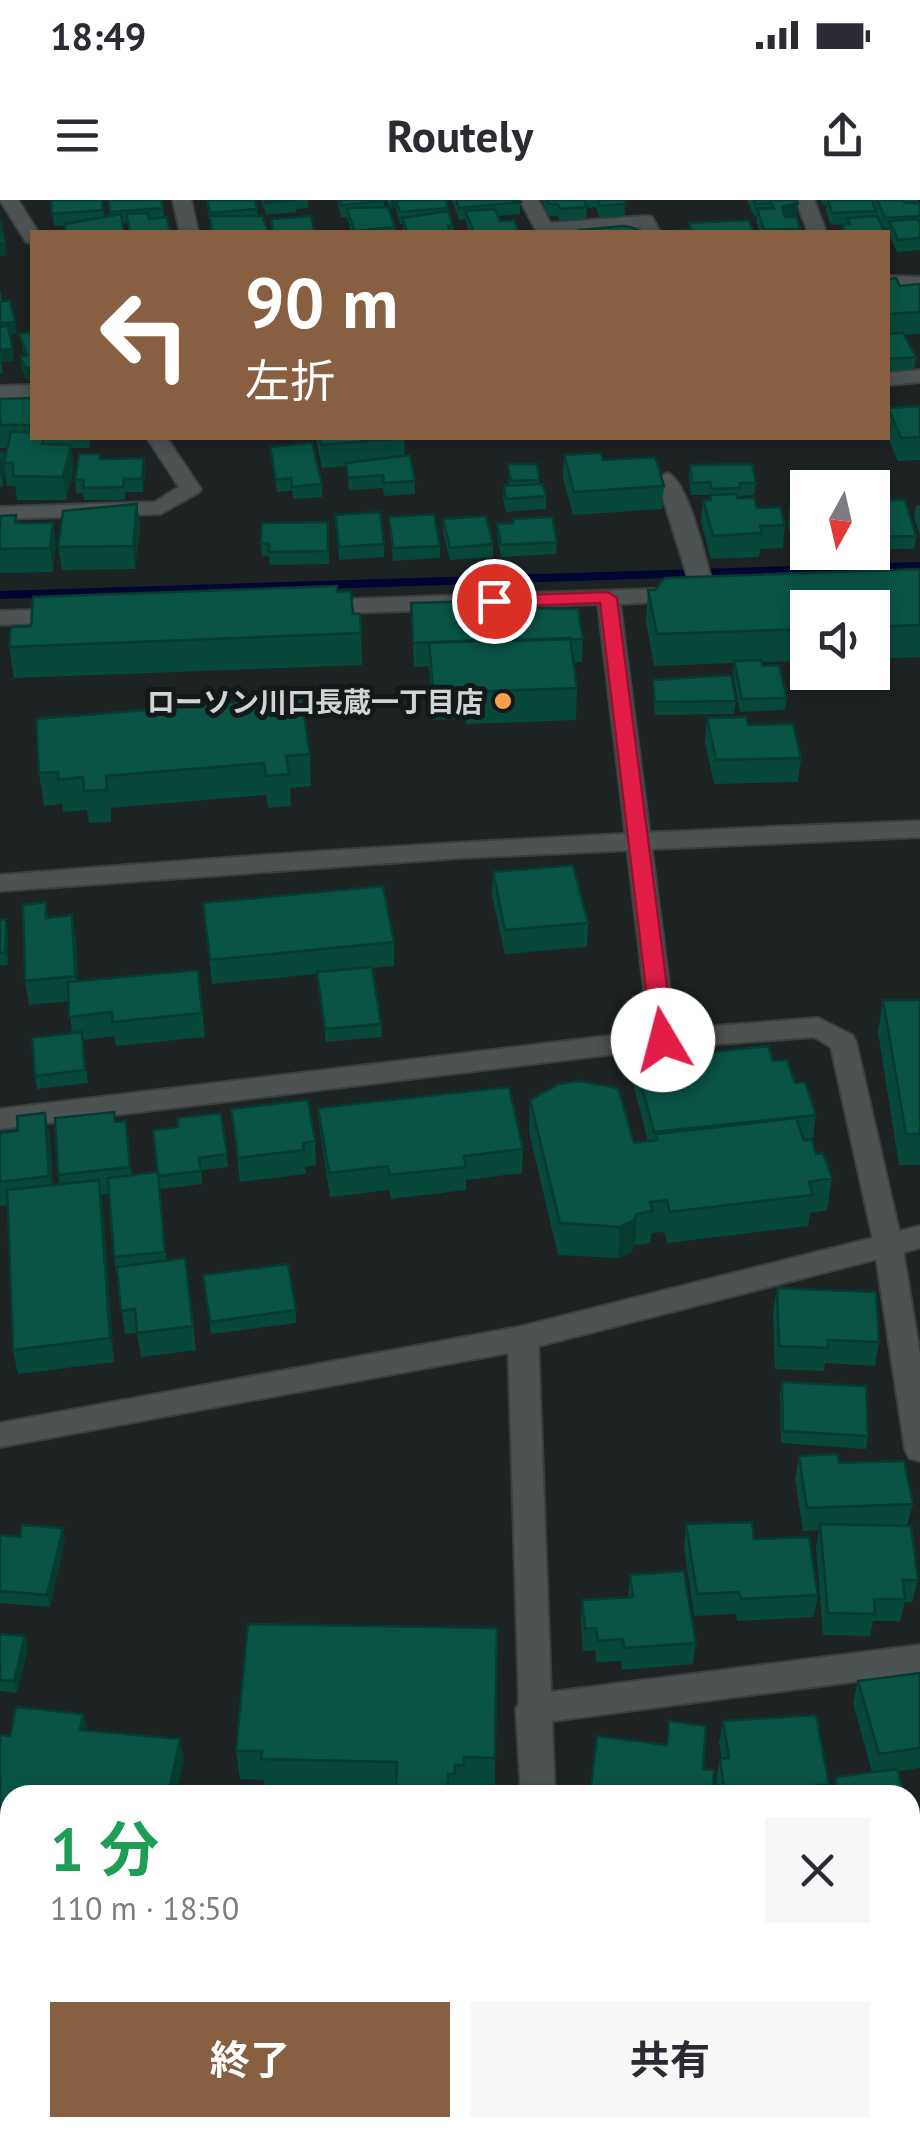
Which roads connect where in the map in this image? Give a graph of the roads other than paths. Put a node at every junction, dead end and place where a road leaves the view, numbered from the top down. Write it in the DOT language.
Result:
graph roads {
  1 [pos="182,200"];
  2 [pos="529,200"];
  3 [pos="805,200"];
  4 [pos="8,206"];
  5 [pos="189,230"];
  6 [pos="544,230"];
  7 [pos="554,230"];
  8 [pos="650,230"];
  9 [pos="816,230"];
  10 [pos="30,235"];
  11 [pos="890,282"];
  12 [pos="920,283"];
  13 [pos="920,376"];
  14 [pos="890,378"];
  15 [pos="30,390"];
  16 [pos="0,392"];
  17 [pos="158,440"];
  18 [pos="667,479"];
  19 [pos="0,513"];
  20 [pos="608,598"];
  21 [pos="294,608"];
  22 [pos="98,615"];
  23 [pos="0,618"];
  24 [pos="920,829"];
  25 [pos="636,838"];
  26 [pos="0,883"];
  27 [pos="663,1040"];
  28 [pos="0,1119"];
  29 [pos="920,1237"];
  30 [pos="888,1244"];
  31 [pos="524,1338"];
  32 [pos="0,1435"];
  33 [pos="920,1449"];
  34 [pos="920,1659"];
  35 [pos="532,1709"];
  36 [pos="537,1785"];
  1 -- 5 [label="street"];
  2 -- 6 [label="street"];
  3 -- 9 [label="street"];
  4 -- 10 [label="street"];
  7 -- 8 [label="street"];
  11 -- 12 [label="street"];
  13 -- 14 [label="street"];
  15 -- 16 [label="street"];
  17 -- 19 [label="street"];
  18 -- 20 [label="street"];
  20 -- 21 [label="street"];
  20 -- 25 [label="street"];
  22 -- 23 [label="street"];
  24 -- 25 [label="street"];
  25 -- 26 [label="street"];
  25 -- 27 [label="street"];
  27 -- 28 [label="street"];
  27 -- 30 [label="street"];
  29 -- 30 [label="street"];
  30 -- 31 [label="street"];
  30 -- 33 [label="street"];
  31 -- 32 [label="street"];
  31 -- 35 [label="street"];
  34 -- 35 [label="street"];
  35 -- 36 [label="street"];
}
